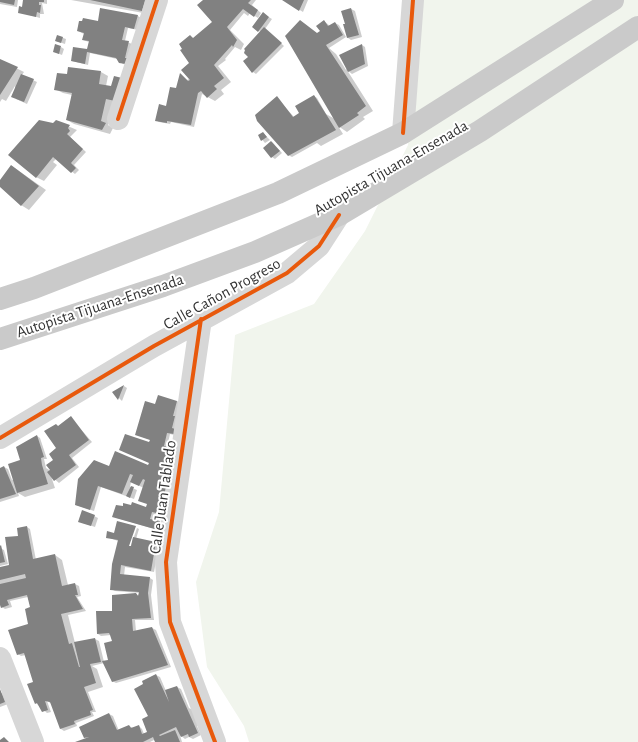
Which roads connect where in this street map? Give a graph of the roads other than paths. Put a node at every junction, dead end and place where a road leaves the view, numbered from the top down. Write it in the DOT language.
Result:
graph roads {
  1 [pos="157,0"];
  2 [pos="413,0"];
  3 [pos="613,0"];
  4 [pos="638,27"];
  5 [pos="118,119"];
  6 [pos="403,133"];
  7 [pos="339,215"];
  8 [pos="0,299"];
  9 [pos="201,319"];
  10 [pos="0,339"];
  11 [pos="0,438"];
  12 [pos="0,658"];
  13 [pos="33,742"];
  14 [pos="215,742"];
  1 -- 5 [label="street"];
  2 -- 6 [label="street"];
  3 -- 6 [label="main road, Autopista Tijuana-Ensenada"];
  4 -- 7 [label="main road, Autopista Tijuana-Ensenada"];
  6 -- 8 [label="main road, Autopista Tijuana-Ensenada"];
  7 -- 9 [label="street, Calle Cañon Progreso"];
  7 -- 10 [label="main road, Autopista Tijuana-Ensenada"];
  9 -- 11 [label="street, Calle Cañon Progreso"];
  9 -- 14 [label="street, Calle Juan Tablado"];
  12 -- 13 [label="street"];
}
